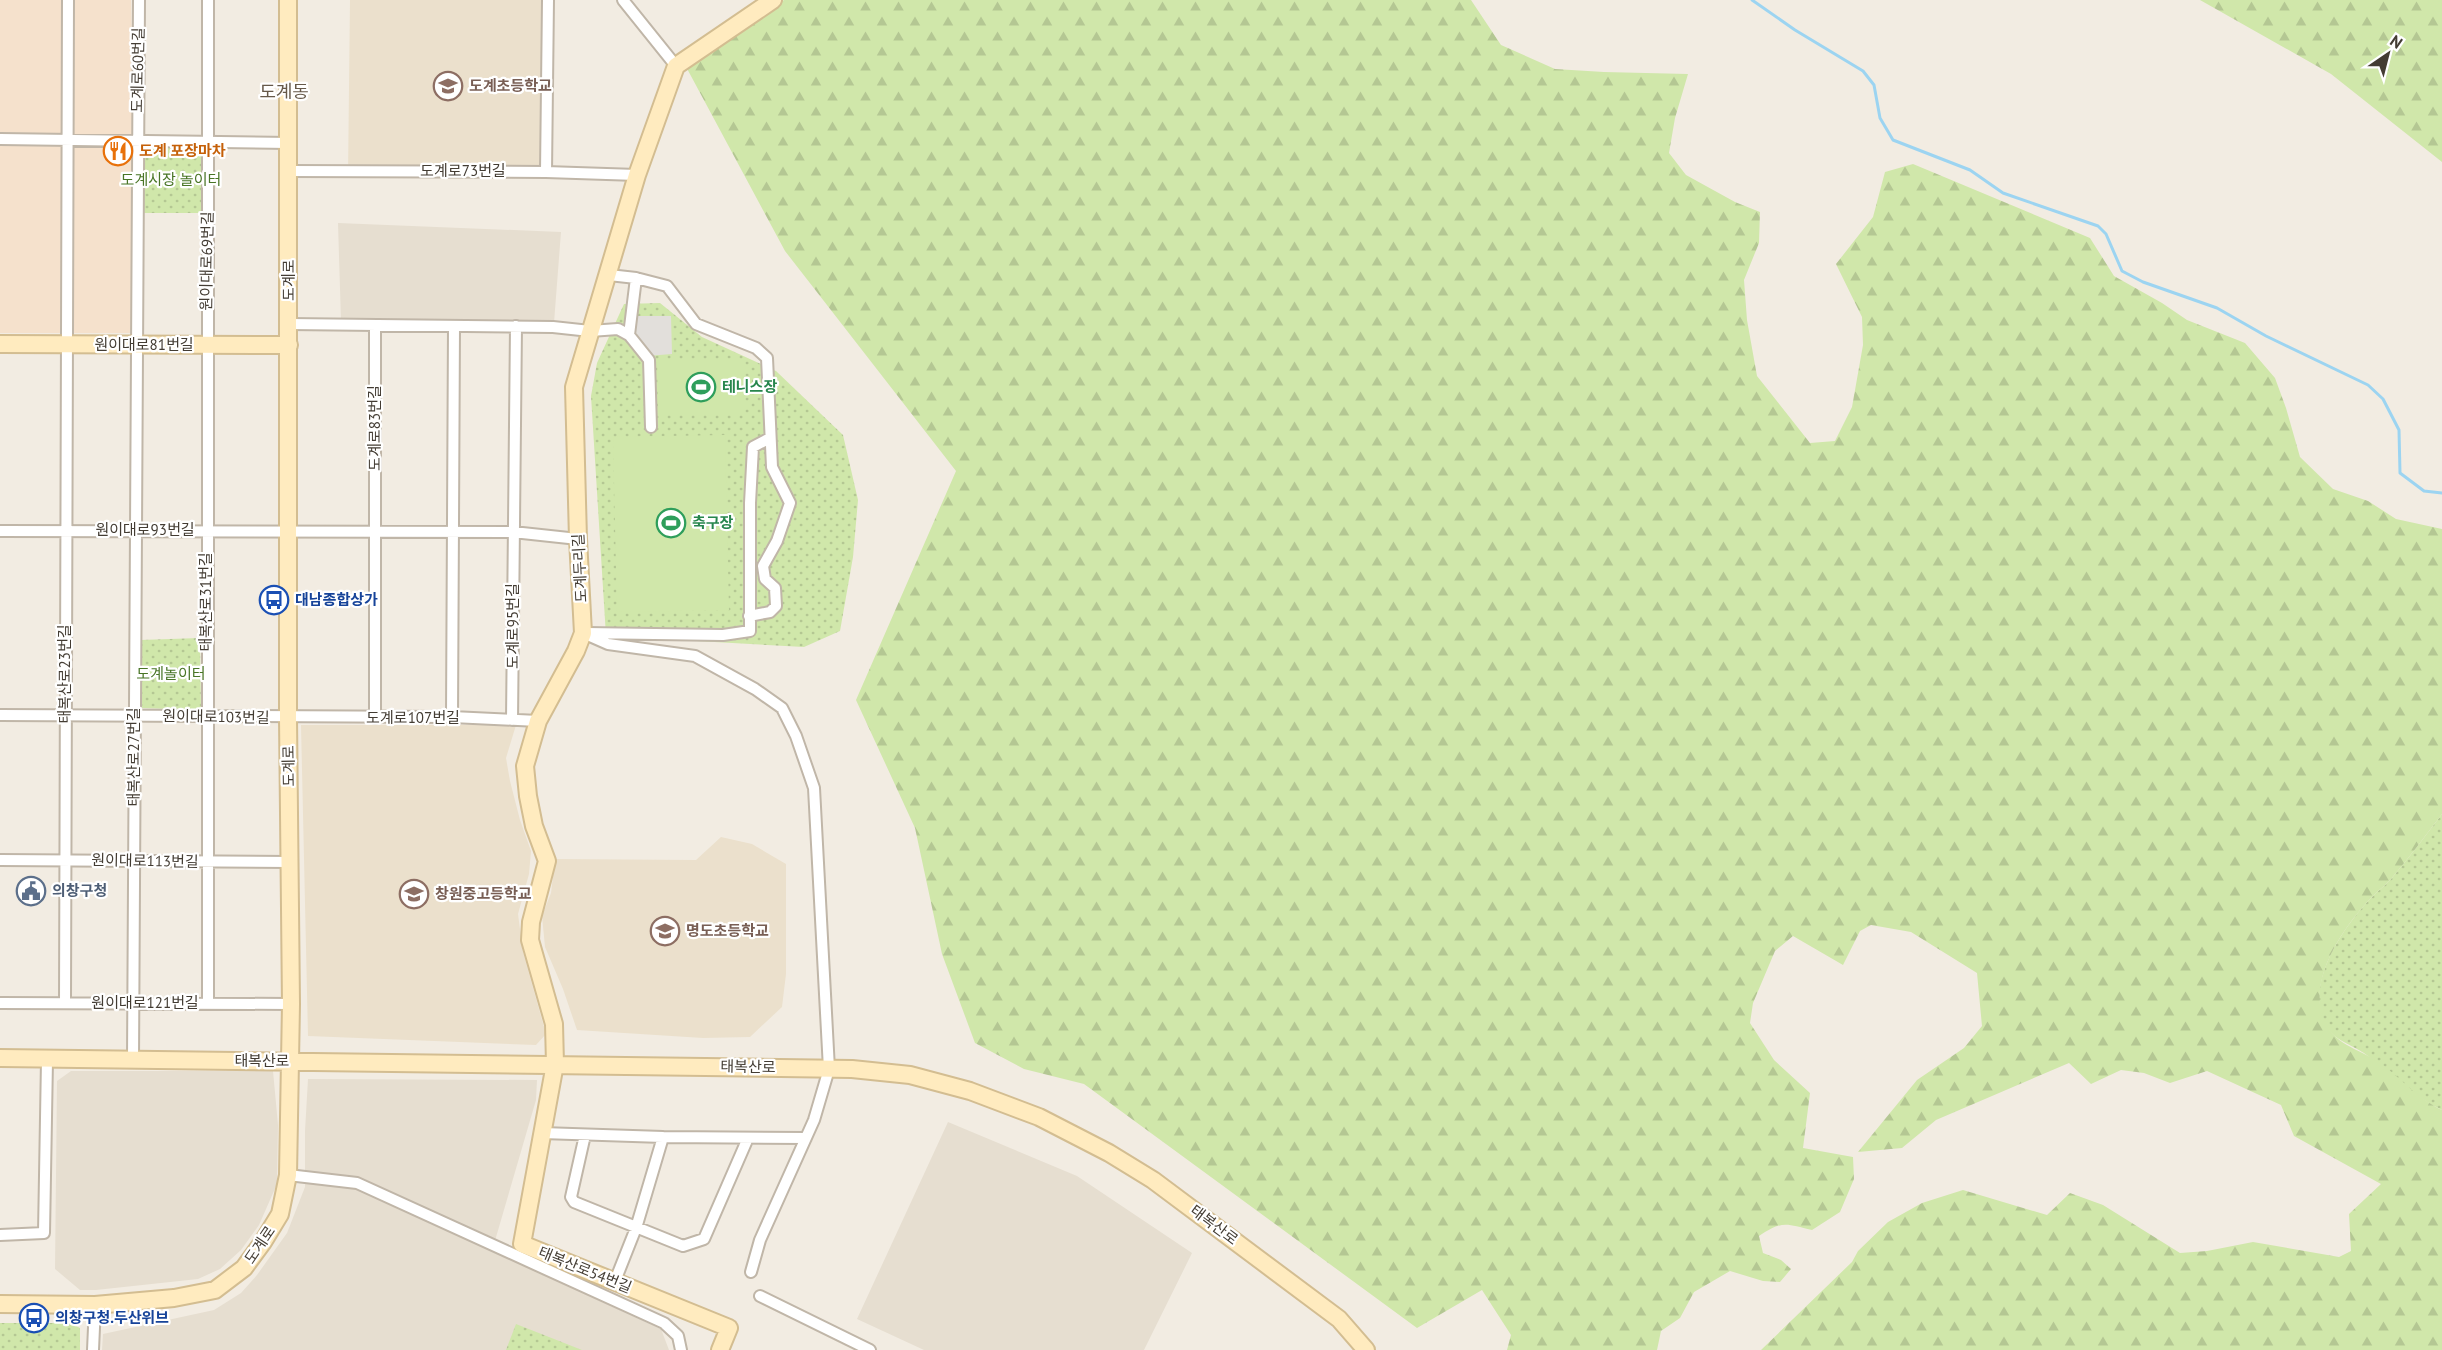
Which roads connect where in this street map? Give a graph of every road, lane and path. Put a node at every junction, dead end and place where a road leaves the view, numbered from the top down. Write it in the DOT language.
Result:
graph roads {
  1 [pos="68,0"];
  2 [pos="139,0"];
  3 [pos="208,0"];
  4 [pos="288,0"];
  5 [pos="548,0"];
  6 [pos="623,0"];
  7 [pos="773,0"];
  8 [pos="676,66"];
  9 [pos="0,139"];
  10 [pos="66,140"];
  11 [pos="208,140"];
  12 [pos="137,141"];
  13 [pos="289,143"];
  14 [pos="289,171"];
  15 [pos="546,172"];
  16 [pos="637,174"];
  17 [pos="609,275"];
  18 [pos="636,278"];
  19 [pos="289,324"];
  20 [pos="375,325"];
  21 [pos="454,326"];
  22 [pos="516,326"];
  23 [pos="591,331"];
  24 [pos="629,335"];
  25 [pos="0,344"];
  26 [pos="66,344"];
  27 [pos="135,345"];
  28 [pos="206,345"];
  29 [pos="289,345"];
  30 [pos="651,427"];
  31 [pos="771,438"];
  32 [pos="66,530"];
  33 [pos="135,530"];
  34 [pos="206,530"];
  35 [pos="0,531"];
  36 [pos="453,531"];
  37 [pos="289,532"];
  38 [pos="375,532"];
  39 [pos="513,532"];
  40 [pos="578,539"];
  41 [pos="749,616"];
  42 [pos="583,633"];
  43 [pos="0,715"];
  44 [pos="64,716"];
  45 [pos="135,716"];
  46 [pos="206,717"];
  47 [pos="452,717"];
  48 [pos="288,718"];
  49 [pos="375,718"];
  50 [pos="512,720"];
  51 [pos="538,721"];
  52 [pos="0,860"];
  53 [pos="64,860"];
  54 [pos="134,860"];
  55 [pos="207,861"];
  56 [pos="291,862"];
  57 [pos="134,1002"];
  58 [pos="0,1003"];
  59 [pos="65,1003"];
  60 [pos="208,1003"];
  61 [pos="291,1004"];
  62 [pos="0,1058"];
  63 [pos="47,1060"];
  64 [pos="133,1060"];
  65 [pos="290,1061"];
  66 [pos="555,1064"];
  67 [pos="829,1068"];
  68 [pos="542,1134"];
  69 [pos="585,1135"];
  70 [pos="663,1137"];
  71 [pos="748,1138"];
  72 [pos="806,1138"];
  73 [pos="288,1175"];
  74 [pos="636,1228"];
  75 [pos="0,1235"];
  76 [pos="751,1272"];
  77 [pos="615,1281"];
  78 [pos="760,1296"];
  79 [pos="0,1304"];
  80 [pos="95,1305"];
  81 [pos="93,1350"];
  82 [pos="681,1350"];
  83 [pos="720,1350"];
  84 [pos="870,1350"];
  85 [pos="1366,1350"];
  1 -- 10 [label="street"];
  2 -- 12 [label="street, 도계로60번길"];
  3 -- 11 [label="street"];
  4 -- 13 [label="street, 도계로"];
  5 -- 15 [label="street"];
  6 -- 8 [label="street"];
  7 -- 8 [label="street"];
  8 -- 16 [label="street, 도계두리길"];
  9 -- 10 [label="street"];
  10 -- 12 [label="street"];
  10 -- 26 [label="street"];
  11 -- 12 [label="street"];
  11 -- 13 [label="street"];
  11 -- 28 [label="street, 원이대로69번길"];
  12 -- 27 [label="street"];
  13 -- 14 [label="street, 도계로"];
  14 -- 15 [label="street, 도계로73번길"];
  14 -- 19 [label="street, 도계로"];
  15 -- 16 [label="street, 도계로73번길"];
  16 -- 17 [label="street, 도계두리길"];
  17 -- 18 [label="street"];
  17 -- 23 [label="street, 도계두리길"];
  18 -- 24 [label="street"];
  18 -- 31 [label="street"];
  19 -- 20 [label="street"];
  19 -- 29 [label="street, 도계로"];
  20 -- 21 [label="street"];
  20 -- 38 [label="street, 도계로83번길"];
  21 -- 22 [label="street"];
  21 -- 36 [label="street"];
  22 -- 23 [label="street"];
  22 -- 39 [label="street"];
  23 -- 24 [label="street"];
  23 -- 40 [label="street, 도계두리길"];
  24 -- 30 [label="street"];
  25 -- 26 [label="street, 원이대로81번길"];
  26 -- 27 [label="street, 원이대로81번길"];
  26 -- 32 [label="street, 태복산로23번길"];
  27 -- 28 [label="street, 원이대로81번길"];
  27 -- 33 [label="street, 태복산로27번길"];
  28 -- 29 [label="street, 원이대로81번길"];
  28 -- 34 [label="street, 태복산로31번길"];
  29 -- 37 [label="street, 도계로"];
  31 -- 41 [label="street"];
  31 -- 41 [label="street"];
  32 -- 33 [label="street, 원이대로93번길"];
  32 -- 35 [label="street, 원이대로93번길"];
  32 -- 44 [label="street, 태복산로23번길"];
  33 -- 34 [label="street, 원이대로93번길"];
  33 -- 45 [label="street, 태복산로27번길"];
  34 -- 37 [label="street, 원이대로93번길"];
  34 -- 46 [label="street, 태복산로31번길"];
  36 -- 38 [label="street"];
  36 -- 39 [label="street"];
  36 -- 47 [label="street"];
  37 -- 38 [label="street"];
  37 -- 48 [label="street, 도계로"];
  38 -- 49 [label="street"];
  39 -- 40 [label="street"];
  39 -- 50 [label="street, 도계로95번길"];
  40 -- 42 [label="street, 도계두리길"];
  41 -- 42 [label="street"];
  42 -- 51 [label="street, 도계두리길"];
  42 -- 67 [label="street"];
  43 -- 44 [label="street, 원이대로103번길"];
  44 -- 45 [label="street, 원이대로103번길"];
  44 -- 53 [label="street, 태복산로23번길"];
  45 -- 46 [label="street, 원이대로103번길"];
  45 -- 54 [label="street, 태복산로27번길"];
  46 -- 48 [label="street, 원이대로103번길"];
  46 -- 55 [label="street, 태복산로31번길"];
  47 -- 49 [label="street, 도계로107번길"];
  47 -- 50 [label="street, 도계로107번길"];
  48 -- 49 [label="street, 도계로107번길"];
  48 -- 56 [label="street, 도계로"];
  50 -- 51 [label="street, 도계로107번길"];
  51 -- 66 [label="street, 도계두리길"];
  52 -- 53 [label="street, 원이대로113번길"];
  53 -- 54 [label="street, 원이대로113번길"];
  53 -- 59 [label="street, 태복산로23번길"];
  54 -- 55 [label="street, 원이대로113번길"];
  54 -- 57 [label="street, 태복산로27번길"];
  55 -- 56 [label="street, 원이대로113번길"];
  55 -- 60 [label="street, 태복산로31번길"];
  56 -- 61 [label="street, 도계로"];
  57 -- 59 [label="street, 원이대로121번길"];
  57 -- 60 [label="street, 원이대로121번길"];
  57 -- 64 [label="street, 태복산로27번길"];
  58 -- 59 [label="street, 원이대로121번길"];
  60 -- 61 [label="street, 원이대로121번길"];
  61 -- 65 [label="street, 도계로"];
  62 -- 63 [label="street, 태복산로"];
  63 -- 64 [label="street, 태복산로"];
  63 -- 75 [label="street"];
  64 -- 65 [label="street, 태복산로"];
  65 -- 66 [label="street, 태복산로"];
  65 -- 73 [label="street, 도계로"];
  66 -- 67 [label="street, 태복산로"];
  66 -- 68 [label="street, 태복산로54번길"];
  67 -- 72 [label="street"];
  67 -- 85 [label="street, 태복산로"];
  68 -- 69 [label="street"];
  68 -- 77 [label="street, 태복산로54번길"];
  69 -- 70 [label="street"];
  69 -- 74 [label="street"];
  70 -- 71 [label="street"];
  70 -- 74 [label="street"];
  71 -- 72 [label="street"];
  71 -- 74 [label="street"];
  72 -- 76 [label="street"];
  73 -- 80 [label="street, 도계로"];
  73 -- 82 [label="street"];
  74 -- 77 [label="street"];
  77 -- 83 [label="street, 태복산로54번길"];
  78 -- 84 [label="street"];
  79 -- 80 [label="street, 도계로"];
  80 -- 81 [label="street"];
}
